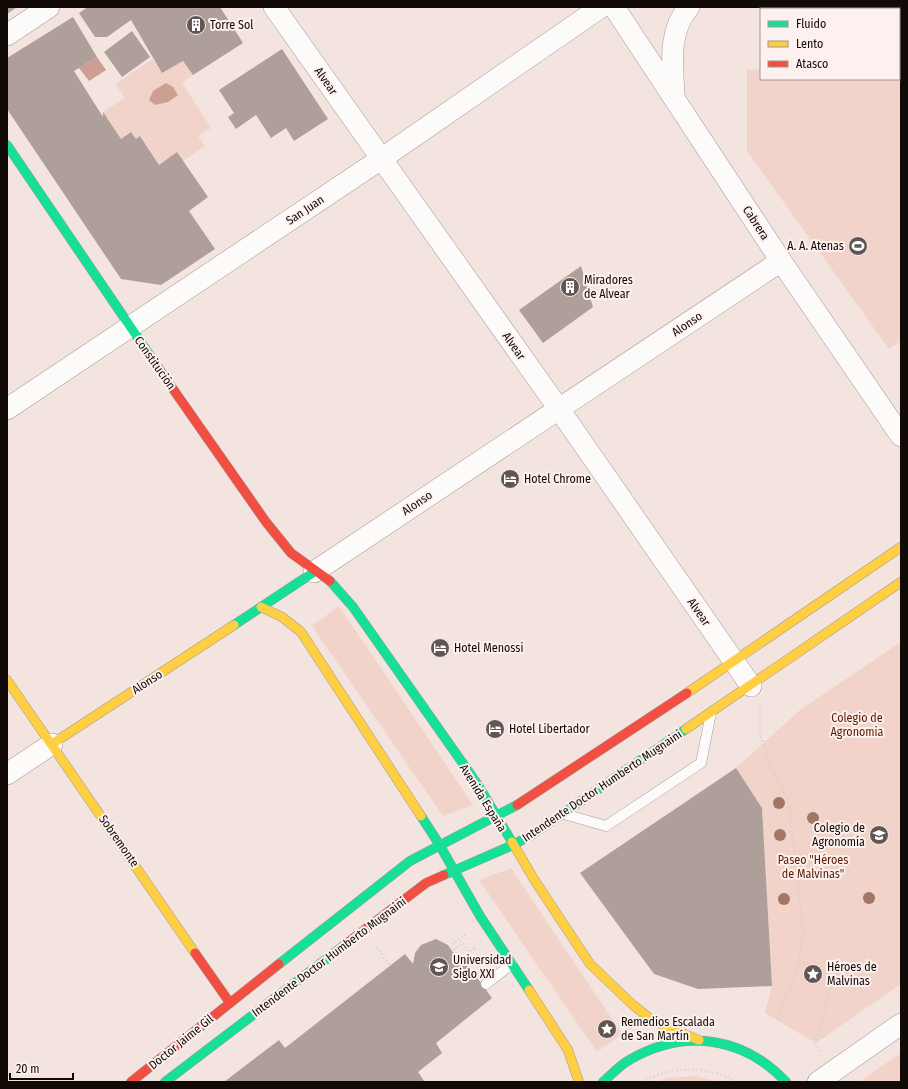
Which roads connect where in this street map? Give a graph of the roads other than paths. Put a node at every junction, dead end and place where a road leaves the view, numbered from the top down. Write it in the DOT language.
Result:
graph roads {
  1 [pos="49,7"];
  2 [pos="274,7"];
  3 [pos="601,7"];
  4 [pos="614,7"];
  5 [pos="688,7"];
  6 [pos="7,35"];
  7 [pos="674,98"];
  8 [pos="7,145"];
  9 [pos="381,159"];
  10 [pos="781,261"];
  11 [pos="130,327"];
  12 [pos="7,409"];
  13 [pos="559,409"];
  14 [pos="901,436"];
  15 [pos="901,547"];
  16 [pos="314,572"];
  17 [pos="901,582"];
  18 [pos="261,607"];
  19 [pos="734,662"];
  20 [pos="7,680"];
  21 [pos="751,686"];
  22 [pos="712,712"];
  23 [pos="52,744"];
  24 [pos="7,774"];
  25 [pos="562,814"];
  26 [pos="496,818"];
  27 [pos="439,844"];
  28 [pos="512,845"];
  29 [pos="454,872"];
  30 [pos="512,964"];
  31 [pos="486,984"];
  32 [pos="230,1003"];
  33 [pos="901,1024"];
  34 [pos="699,1040"];
  35 [pos="131,1082"];
  36 [pos="165,1082"];
  37 [pos="579,1082"];
  38 [pos="603,1082"];
  39 [pos="786,1082"];
  40 [pos="818,1082"];
  1 -- 6 [label="street"];
  2 -- 9 [label="street, Alvear"];
  3 -- 9 [label="street, San Juan"];
  4 -- 7 [label="street, Cabrera"];
  5 -- 7 [label="street"];
  7 -- 10 [label="street, Cabrera"];
  8 -- 11 [label="main road, Constitución"];
  9 -- 11 [label="street, San Juan"];
  9 -- 13 [label="street, Alvear"];
  10 -- 13 [label="street, Alonso"];
  10 -- 14 [label="street, Cabrera"];
  11 -- 12 [label="street, San Juan"];
  11 -- 16 [label="main road, Constitución"];
  13 -- 16 [label="street, Alonso"];
  13 -- 19 [label="street, Alvear"];
  15 -- 19 [label="main road, Intendente Doctor Humberto Mugnaini"];
  16 -- 18 [label="main road, Alonso"];
  16 -- 26 [label="main road, Avenida España"];
  17 -- 21 [label="main road, Intendente Doctor Humberto Mugnaini"];
  18 -- 23 [label="main road, Alonso"];
  18 -- 27 [label="main road"];
  19 -- 21 [label="street, Alvear"];
  19 -- 26 [label="main road, Intendente Doctor Humberto Mugnaini"];
  20 -- 23 [label="main road, Sobremonte"];
  21 -- 22 [label="main road, Intendente Doctor Humberto Mugnaini"];
  22 -- 25 [label="main road, Intendente Doctor Humberto Mugnaini"];
  22 -- 25 [label="lane"];
  23 -- 24 [label="street"];
  23 -- 32 [label="main road, Sobremonte"];
  25 -- 28 [label="main road, Intendente Doctor Humberto Mugnaini"];
  26 -- 27 [label="main road, Intendente Doctor Humberto Mugnaini"];
  26 -- 28 [label="main road, Avenida España"];
  27 -- 29 [label="main road"];
  27 -- 32 [label="main road, Intendente Doctor Humberto Mugnaini"];
  28 -- 29 [label="main road, Intendente Doctor Humberto Mugnaini"];
  28 -- 34 [label="main road, Avenida España"];
  29 -- 30 [label="main road"];
  29 -- 36 [label="main road, Intendente Doctor Humberto Mugnaini"];
  30 -- 31 [label="lane"];
  30 -- 37 [label="main road"];
  32 -- 35 [label="main road, Doctor Jaime Gil"];
  33 -- 40 [label="street"];
  34 -- 38 [label="main road"];
  34 -- 39 [label="main road"];
}
